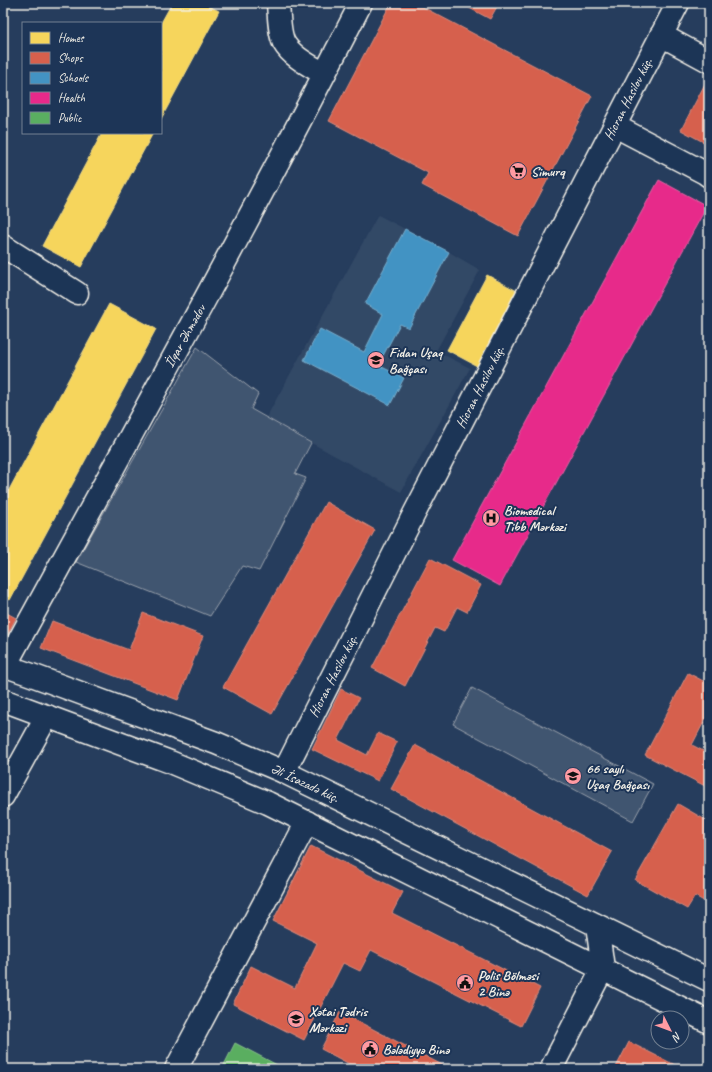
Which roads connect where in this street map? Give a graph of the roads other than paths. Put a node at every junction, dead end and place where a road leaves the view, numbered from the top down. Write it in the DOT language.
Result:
graph roads {
  1 [pos="278,3"];
  2 [pos="361,3"];
  3 [pos="678,3"];
  4 [pos="661,35"];
  5 [pos="709,61"];
  6 [pos="324,74"];
  7 [pos="615,126"];
  8 [pos="709,176"];
  9 [pos="3,246"];
  10 [pos="78,293"];
  11 [pos="4,666"];
  12 [pos="3,700"];
  13 [pos="47,716"];
  14 [pos="284,772"];
  15 [pos="3,796"];
  16 [pos="268,803"];
  17 [pos="307,822"];
  18 [pos="597,925"];
  19 [pos="620,936"];
  20 [pos="603,968"];
  21 [pos="709,980"];
  22 [pos="709,1022"];
  23 [pos="176,1069"];
  24 [pos="551,1069"];
  1 -- 6 [label="street"];
  2 -- 6 [label="street, İlqar Əhmədov"];
  3 -- 4 [label="street, Hicran Hasilov küç."];
  4 -- 5 [label="street"];
  4 -- 7 [label="street, Hicran Hasilov küç."];
  6 -- 11 [label="street, İlqar Əhmədov"];
  7 -- 8 [label="street"];
  7 -- 14 [label="street, Hicran Hasilov küç."];
  9 -- 10 [label="street"];
  11 -- 14 [label="street, Əli İsazadə küç."];
  12 -- 13 [label="street"];
  13 -- 15 [label="street"];
  13 -- 16 [label="street"];
  14 -- 16 [label="street, Hicran Hasilov küç."];
  14 -- 18 [label="street, Əli İsazadə küç."];
  16 -- 17 [label="street"];
  17 -- 20 [label="street"];
  17 -- 23 [label="street"];
  18 -- 19 [label="street, Əli İsazadə küç."];
  18 -- 20 [label="street"];
  19 -- 20 [label="street"];
  19 -- 21 [label="street"];
  20 -- 22 [label="street"];
  20 -- 24 [label="street"];
}
